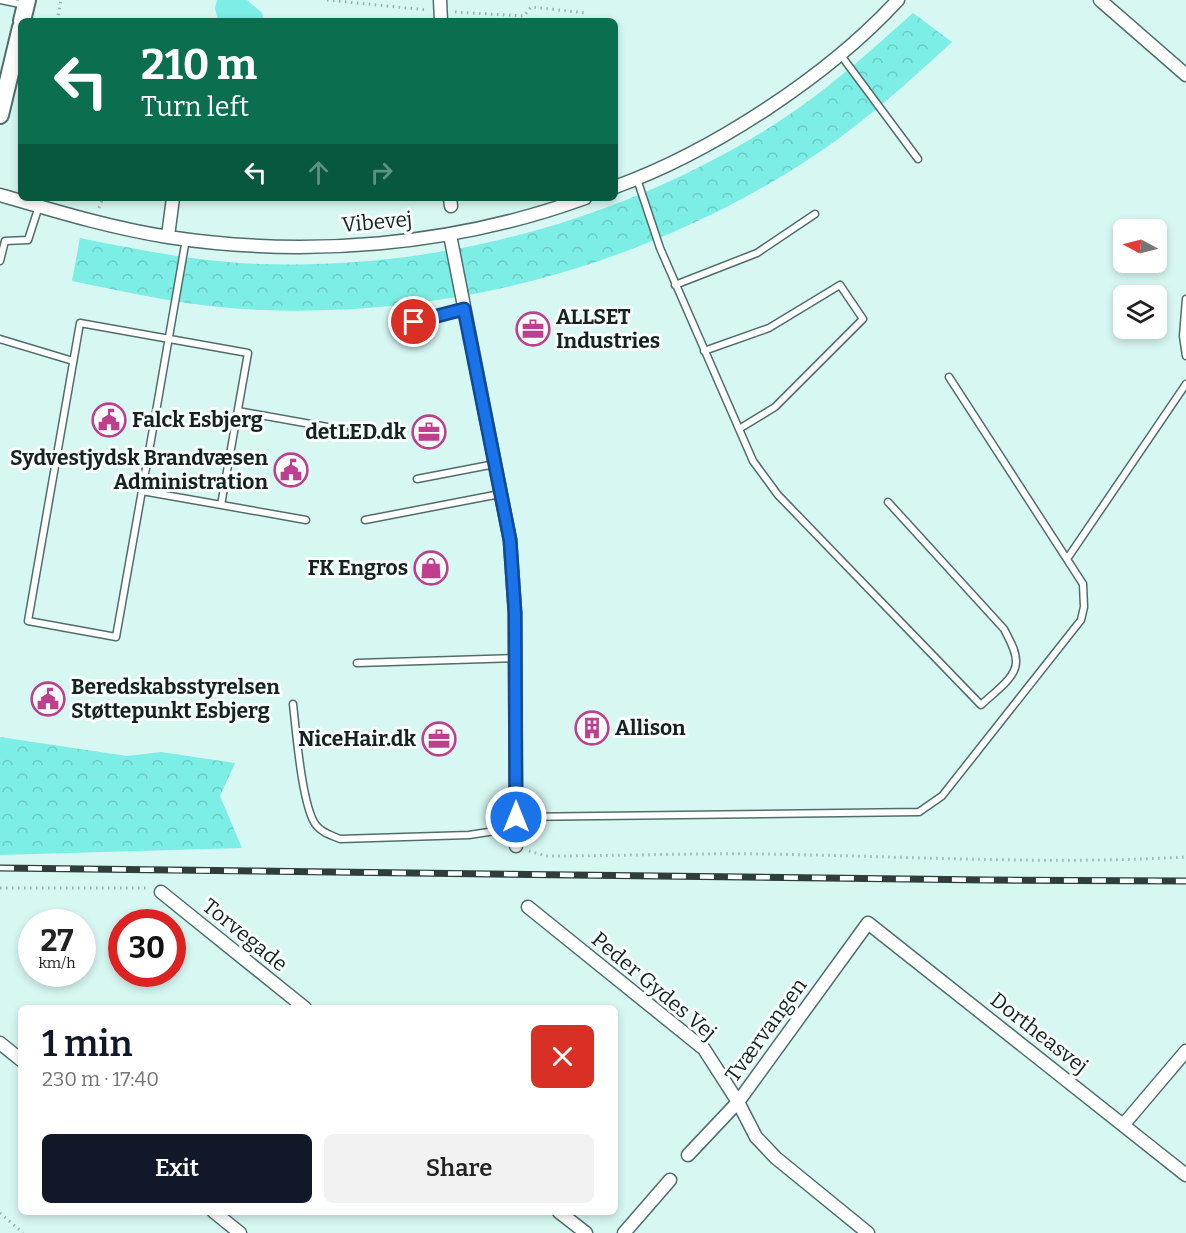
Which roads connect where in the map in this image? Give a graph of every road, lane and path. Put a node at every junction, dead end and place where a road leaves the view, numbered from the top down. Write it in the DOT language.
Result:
graph roads {
  1 [pos="0,0"];
  2 [pos="61,0"];
  3 [pos="327,0"];
  4 [pos="898,0"];
  5 [pos="1100,0"];
  6 [pos="25,9"];
  7 [pos="440,11"];
  8 [pos="586,13"];
  9 [pos="58,18"];
  10 [pos="18,40"];
  11 [pos="839,53"];
  12 [pos="1186,75"];
  13 [pos="0,115"];
  14 [pos="918,159"];
  15 [pos="637,179"];
  16 [pos="618,186"];
  17 [pos="0,195"];
  18 [pos="18,200"];
  19 [pos="21,201"];
  20 [pos="173,201"];
  21 [pos="576,201"];
  22 [pos="39,206"];
  23 [pos="815,214"];
  24 [pos="450,235"];
  25 [pos="168,237"];
  26 [pos="186,238"];
  27 [pos="0,261"];
  28 [pos="675,285"];
  29 [pos="1186,299"];
  30 [pos="464,309"];
  31 [pos="414,322"];
  32 [pos="0,339"];
  33 [pos="169,339"];
  34 [pos="704,351"];
  35 [pos="1186,356"];
  36 [pos="73,361"];
  37 [pos="949,377"];
  38 [pos="1186,384"];
  39 [pos="238,411"];
  40 [pos="739,429"];
  41 [pos="344,430"];
  42 [pos="495,464"];
  43 [pos="417,479"];
  44 [pos="142,491"];
  45 [pos="500,494"];
  46 [pos="888,502"];
  47 [pos="221,505"];
  48 [pos="306,520"];
  49 [pos="365,520"];
  50 [pos="1066,559"];
  51 [pos="515,658"];
  52 [pos="357,663"];
  53 [pos="293,704"];
  54 [pos="516,817"];
  55 [pos="516,846"];
  56 [pos="1186,856"];
  57 [pos="0,888"];
  58 [pos="161,892"];
  59 [pos="528,907"];
  60 [pos="868,923"];
  61 [pos="301,1005"];
  62 [pos="0,1043"];
  63 [pos="1186,1051"];
  64 [pos="18,1058"];
  65 [pos="738,1102"];
  66 [pos="1124,1124"];
  67 [pos="688,1155"];
  68 [pos="1186,1175"];
  69 [pos="670,1180"];
  70 [pos="0,1213"];
  71 [pos="218,1215"];
  72 [pos="564,1215"];
  73 [pos="23,1233"];
  74 [pos="240,1233"];
  75 [pos="586,1233"];
  76 [pos="624,1233"];
  77 [pos="868,1233"];
  1 -- 6 [label="lane"];
  2 -- 9 [label="path"];
  3 -- 7 [label="path"];
  4 -- 11 [label="street"];
  5 -- 12 [label="street"];
  7 -- 8 [label="path"];
  10 -- 13 [label="street"];
  11 -- 14 [label="lane"];
  11 -- 15 [label="street"];
  15 -- 16 [label="street"];
  15 -- 28 [label="lane"];
  17 -- 18 [label="street, Vibevej"];
  19 -- 22 [label="street, Vibevej"];
  20 -- 25 [label="street"];
  21 -- 24 [label="street, Vibevej"];
  22 -- 25 [label="street, Vibevej"];
  22 -- 27 [label="lane"];
  23 -- 28 [label="lane"];
  24 -- 26 [label="street, Vibevej"];
  24 -- 30 [label="street"];
  25 -- 26 [label="street, Vibevej"];
  26 -- 33 [label="lane"];
  28 -- 34 [label="lane"];
  29 -- 35 [label="lane"];
  30 -- 31 [label="lane"];
  30 -- 42 [label="street"];
  32 -- 36 [label="lane"];
  33 -- 36 [label="lane"];
  33 -- 39 [label="lane"];
  33 -- 44 [label="lane"];
  34 -- 40 [label="lane"];
  34 -- 40 [label="lane"];
  36 -- 44 [label="lane"];
  37 -- 50 [label="lane"];
  38 -- 50 [label="lane"];
  39 -- 41 [label="lane"];
  39 -- 47 [label="lane"];
  40 -- 46 [label="lane"];
  42 -- 43 [label="lane"];
  42 -- 45 [label="street"];
  44 -- 47 [label="lane"];
  45 -- 49 [label="lane"];
  45 -- 51 [label="street"];
  47 -- 48 [label="lane"];
  50 -- 54 [label="lane"];
  51 -- 52 [label="lane"];
  51 -- 54 [label="street"];
  53 -- 54 [label="lane"];
  54 -- 55 [label="street"];
  55 -- 56 [label="path"];
  57 -- 58 [label="path"];
  58 -- 61 [label="street, Torvegade"];
  59 -- 65 [label="street, Peder Gydes Vej"];
  60 -- 65 [label="street, Tværvangen"];
  60 -- 66 [label="street, Dortheasvej"];
  62 -- 64 [label="street"];
  63 -- 66 [label="street"];
  65 -- 67 [label="street, Tværvangen"];
  65 -- 77 [label="street, Peder Gydes Vej"];
  66 -- 68 [label="street, Dortheasvej"];
  69 -- 76 [label="street"];
  70 -- 73 [label="path"];
  71 -- 74 [label="street"];
  72 -- 75 [label="street"];
}
